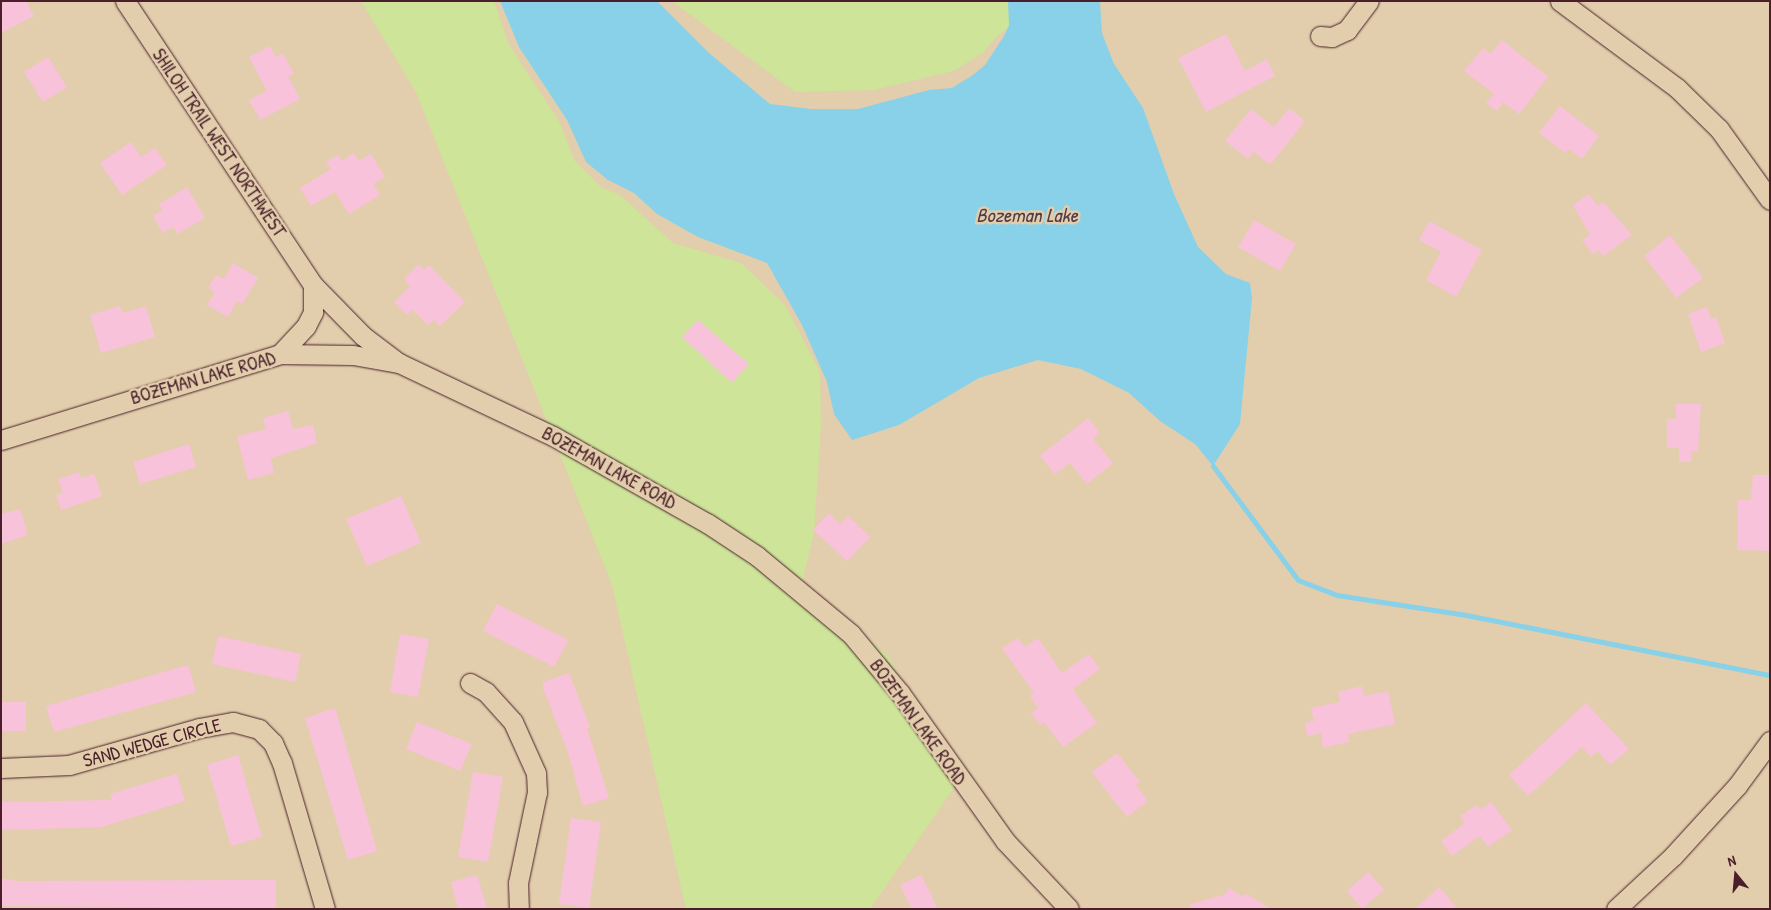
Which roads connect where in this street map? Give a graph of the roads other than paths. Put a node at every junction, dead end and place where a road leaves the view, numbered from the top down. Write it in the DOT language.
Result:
graph roads {
  1 [pos="125,1"];
  2 [pos="1369,1"];
  3 [pos="1560,1"];
  4 [pos="1320,36"];
  5 [pos="1770,200"];
  6 [pos="313,285"];
  7 [pos="280,354"];
  8 [pos="399,363"];
  9 [pos="1,440"];
  10 [pos="470,683"];
  11 [pos="1770,741"];
  12 [pos="1,768"];
  13 [pos="325,909"];
  14 [pos="519,909"];
  15 [pos="1069,909"];
  16 [pos="1616,909"];
  1 -- 6 [label="street, SHILOH TRAIL WEST NORTHWEST"];
  2 -- 4 [label="street"];
  3 -- 5 [label="street"];
  6 -- 7 [label="street"];
  6 -- 8 [label="street, SHILOH TRAIL WEST NORTHWEST"];
  7 -- 8 [label="street, BOZEMAN LAKE ROAD"];
  7 -- 9 [label="street, BOZEMAN LAKE ROAD"];
  8 -- 15 [label="street, BOZEMAN LAKE ROAD"];
  10 -- 14 [label="street"];
  11 -- 16 [label="street"];
  12 -- 13 [label="street, SAND WEDGE CIRCLE"];
}
